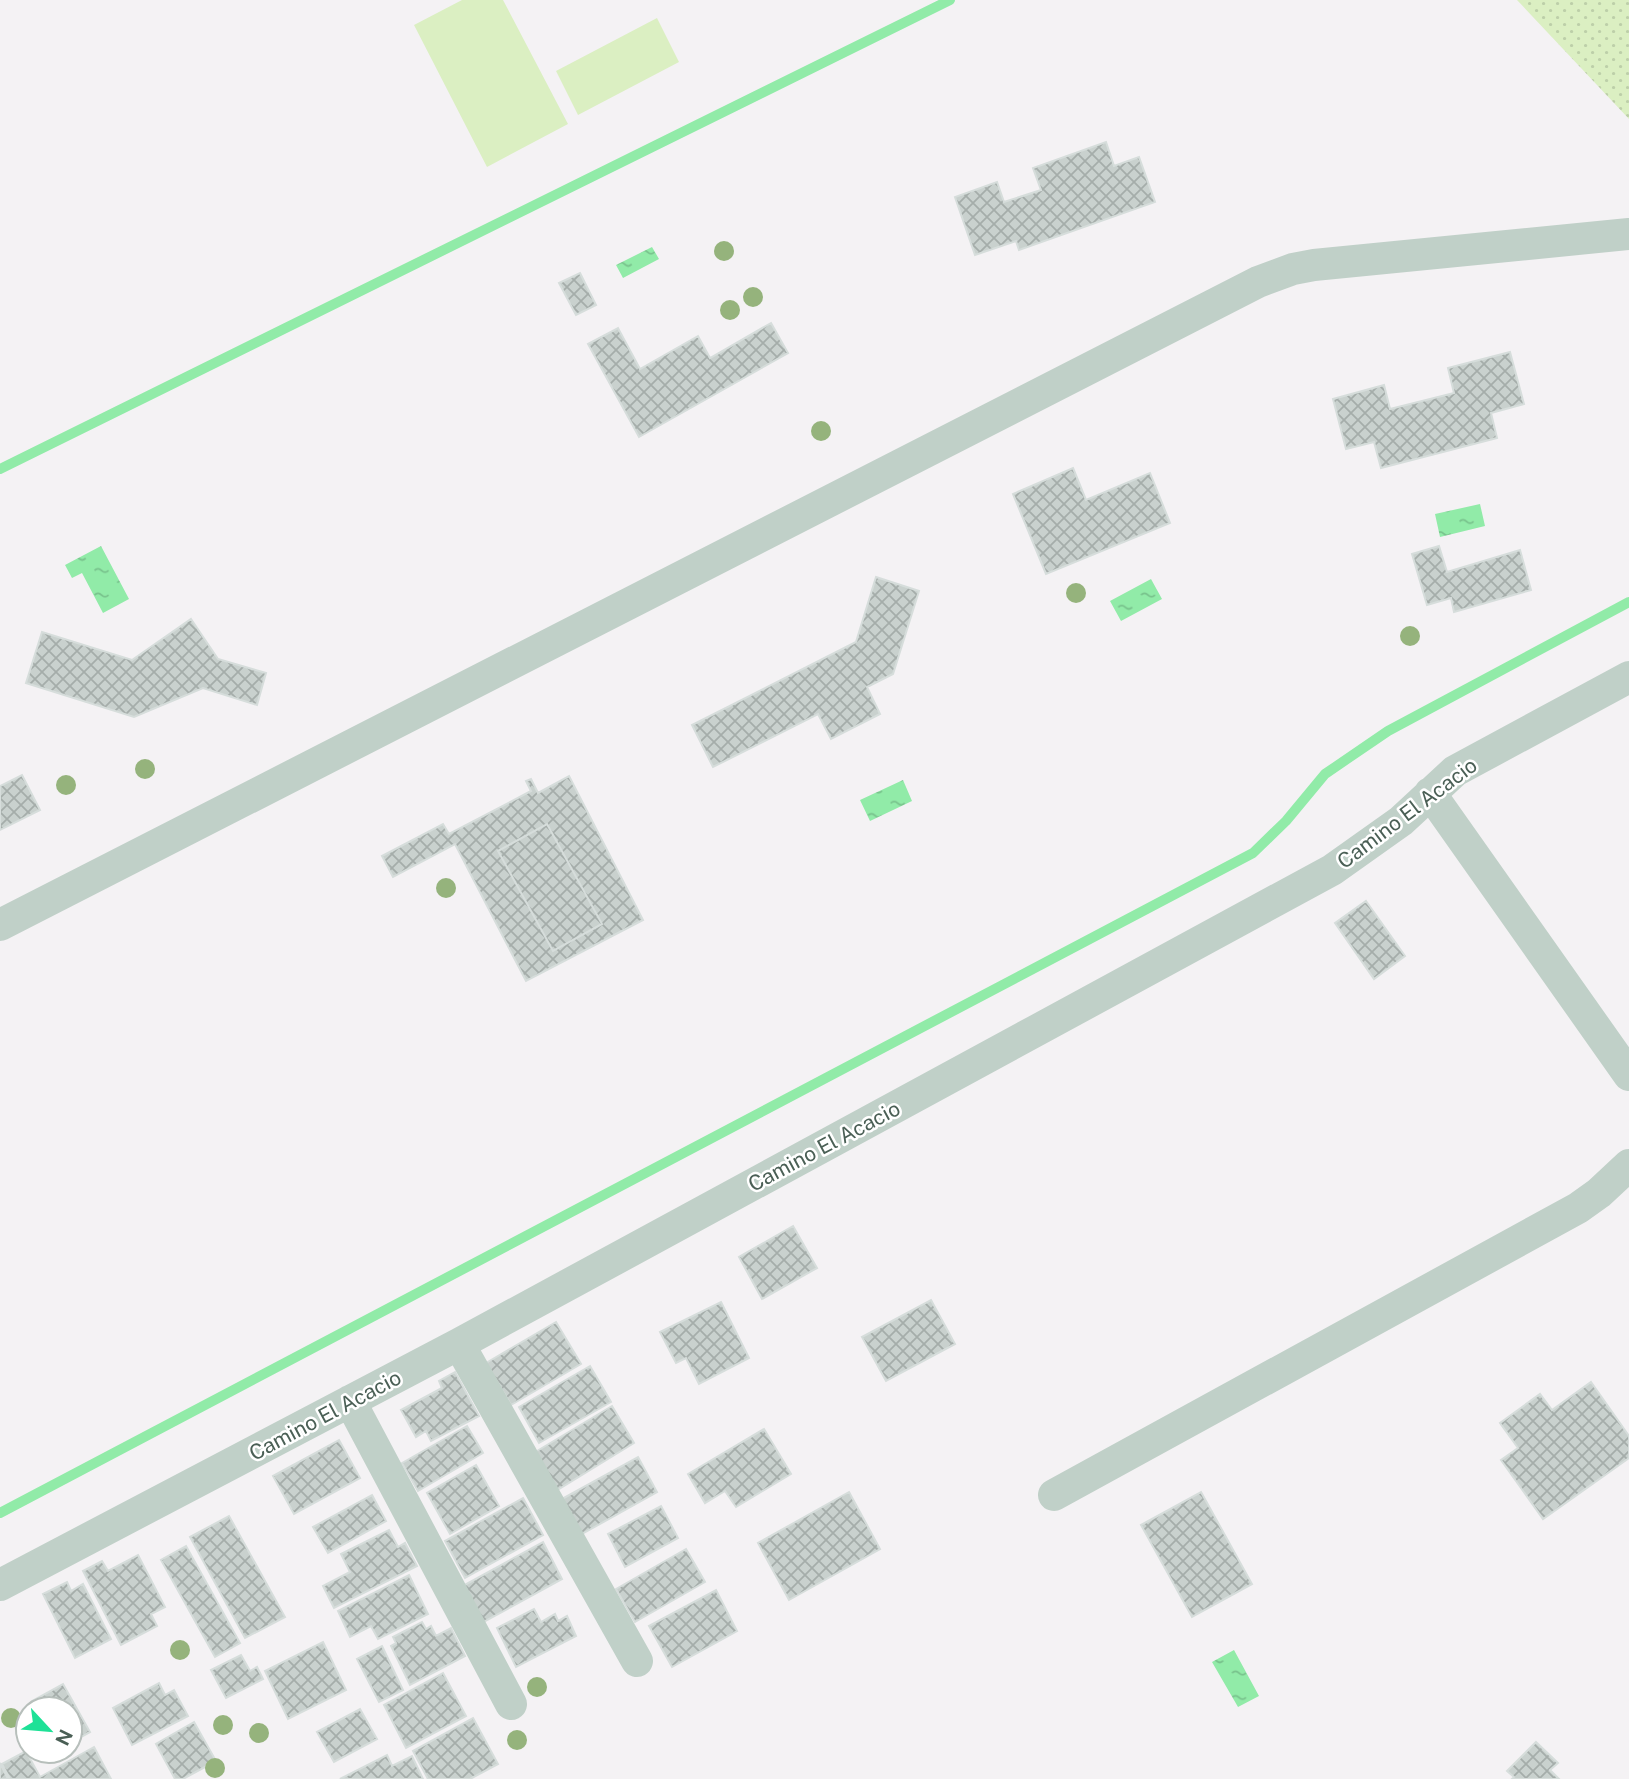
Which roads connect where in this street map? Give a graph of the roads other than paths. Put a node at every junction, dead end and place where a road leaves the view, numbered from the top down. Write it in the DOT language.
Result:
graph roads {
  1 [pos="1629,234"];
  2 [pos="1629,677"];
  3 [pos="1430,793"];
  4 [pos="0,925"];
  5 [pos="1629,1075"];
  6 [pos="1629,1165"];
  7 [pos="459,1344"];
  8 [pos="350,1401"];
  9 [pos="1054,1496"];
  10 [pos="0,1585"];
  11 [pos="637,1661"];
  12 [pos="511,1704"];
  1 -- 4 [label="street"];
  2 -- 3 [label="street, Camino El Acacio"];
  3 -- 5 [label="street"];
  3 -- 7 [label="street, Camino El Acacio"];
  6 -- 9 [label="street"];
  7 -- 8 [label="street, Camino El Acacio"];
  7 -- 11 [label="street"];
  8 -- 10 [label="street, Camino El Acacio"];
  8 -- 12 [label="street"];
}
